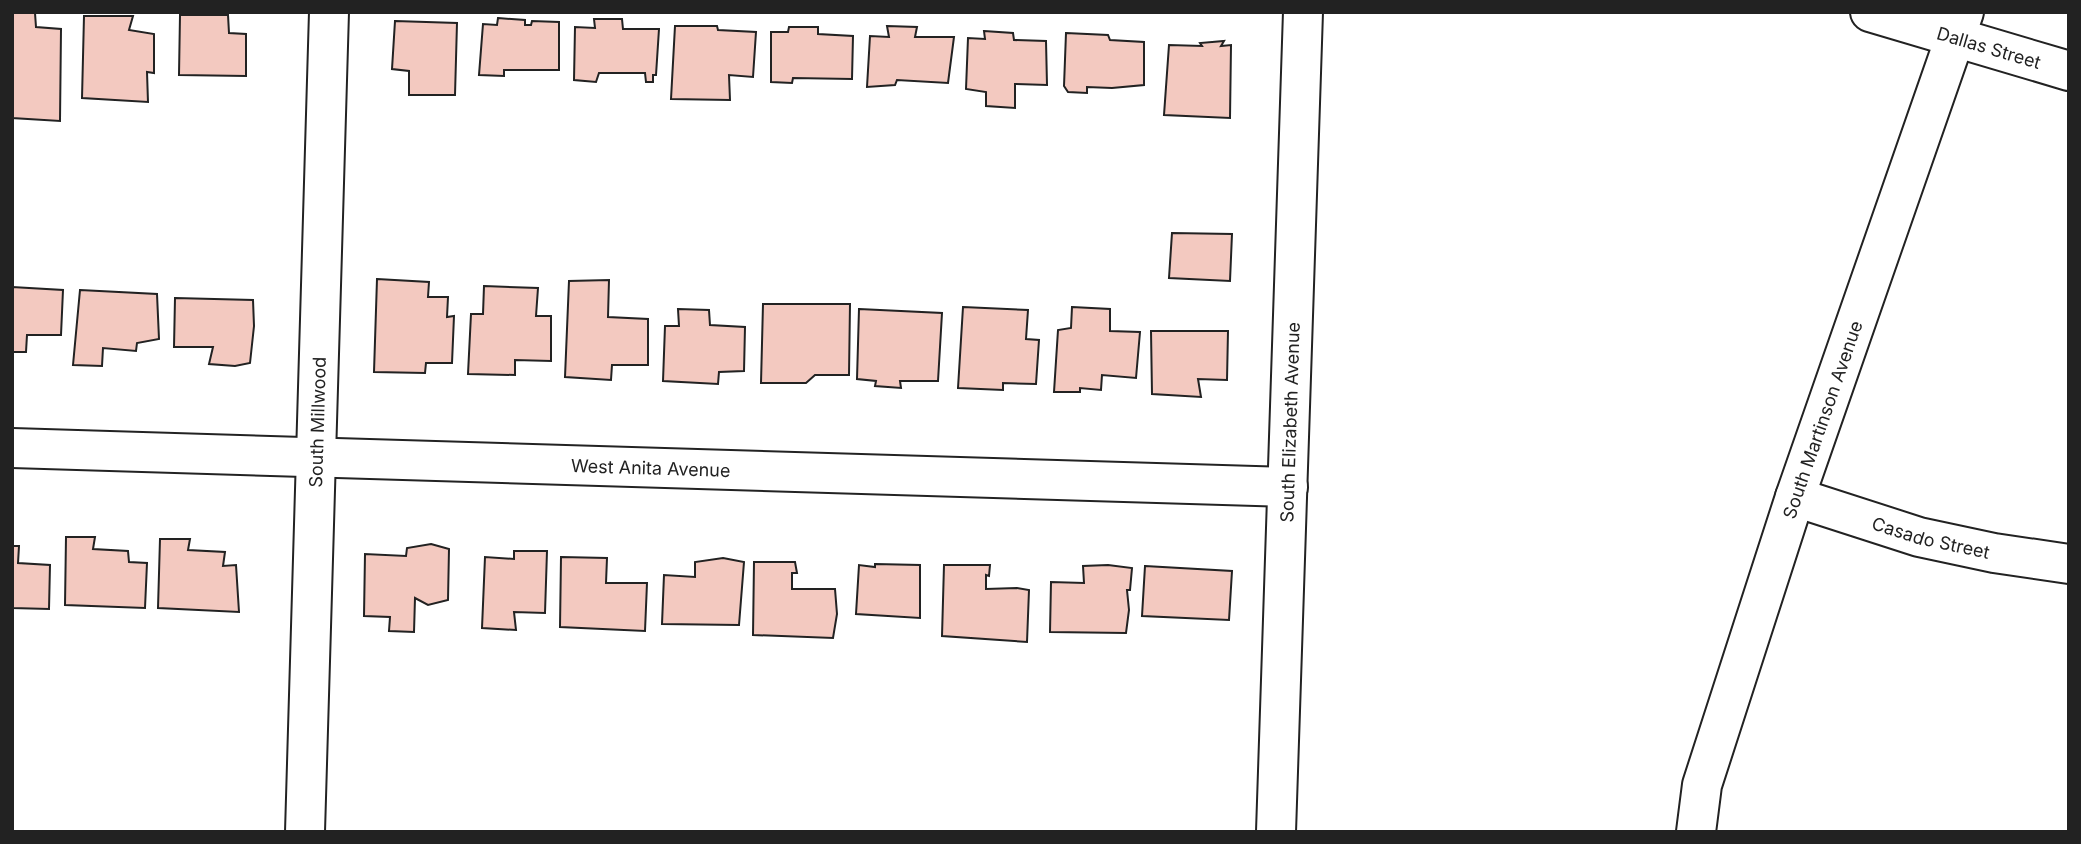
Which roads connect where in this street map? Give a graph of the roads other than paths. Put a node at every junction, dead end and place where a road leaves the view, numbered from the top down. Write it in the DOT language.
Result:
graph roads {
  1 [pos="329,12"];
  2 [pos="1303,12"];
  3 [pos="1870,12"];
  4 [pos="1960,24"];
  5 [pos="2069,71"];
  6 [pos="12,448"];
  7 [pos="316,457"];
  8 [pos="1288,487"];
  9 [pos="1795,497"];
  10 [pos="2069,564"];
  11 [pos="305,832"];
  12 [pos="1276,832"];
  13 [pos="1696,832"];
  1 -- 7 [label="street, South Millwood"];
  2 -- 8 [label="street, South Elizabeth Avenue"];
  3 -- 4 [label="street, Dallas Street"];
  4 -- 5 [label="street, Dallas Street"];
  4 -- 9 [label="street, South Martinson Avenue"];
  6 -- 7 [label="street, West Anita Avenue"];
  7 -- 8 [label="street, West Anita Avenue"];
  7 -- 11 [label="street, South Millwood"];
  8 -- 12 [label="street, South Elizabeth Avenue"];
  9 -- 10 [label="street, Casado Street"];
  9 -- 13 [label="street, South Martinson Avenue"];
}
